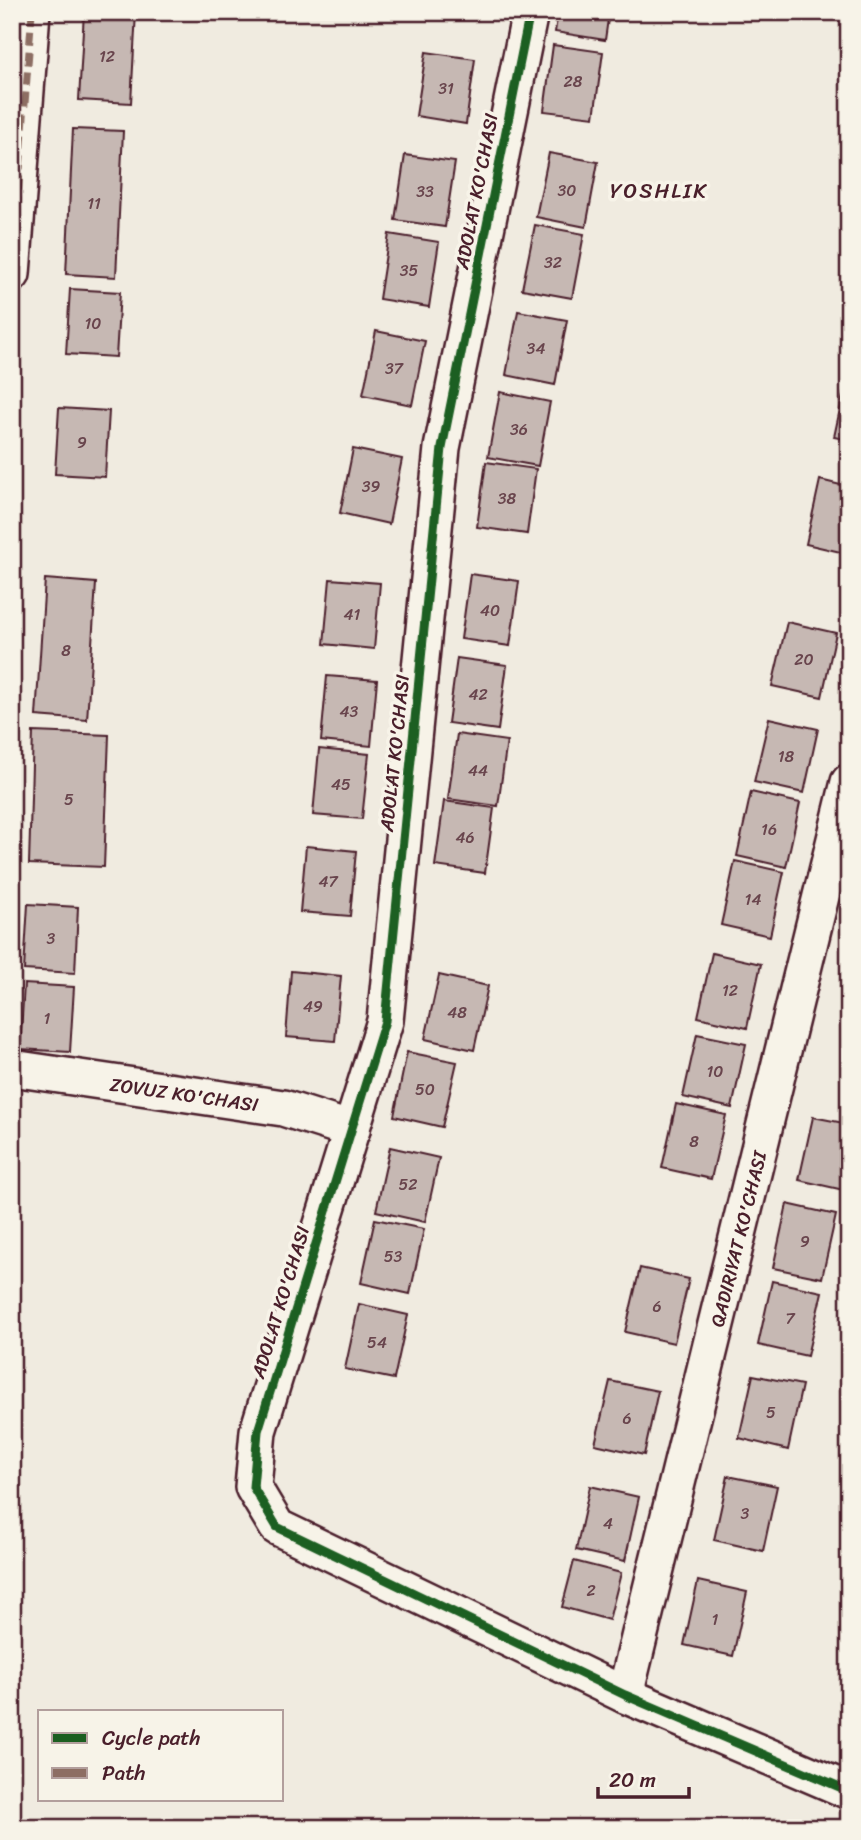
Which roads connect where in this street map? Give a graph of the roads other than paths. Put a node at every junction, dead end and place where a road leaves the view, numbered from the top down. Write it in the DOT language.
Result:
graph roads {
  1 [pos="32,12"];
  2 [pos="530,12"];
  3 [pos="12,274"];
  4 [pos="849,782"];
  5 [pos="12,1068"];
  6 [pos="352,1130"];
  7 [pos="625,1695"];
  8 [pos="849,1791"];
  1 -- 3 [label="street"];
  2 -- 6 [label="street, ADOLAT KO'CHASI"];
  4 -- 7 [label="street, QADIRIYAT KO'CHASI"];
  5 -- 6 [label="street, ZOVUZ KO'CHASI"];
  6 -- 7 [label="street, ADOLAT KO'CHASI"];
  7 -- 8 [label="street"];
}
